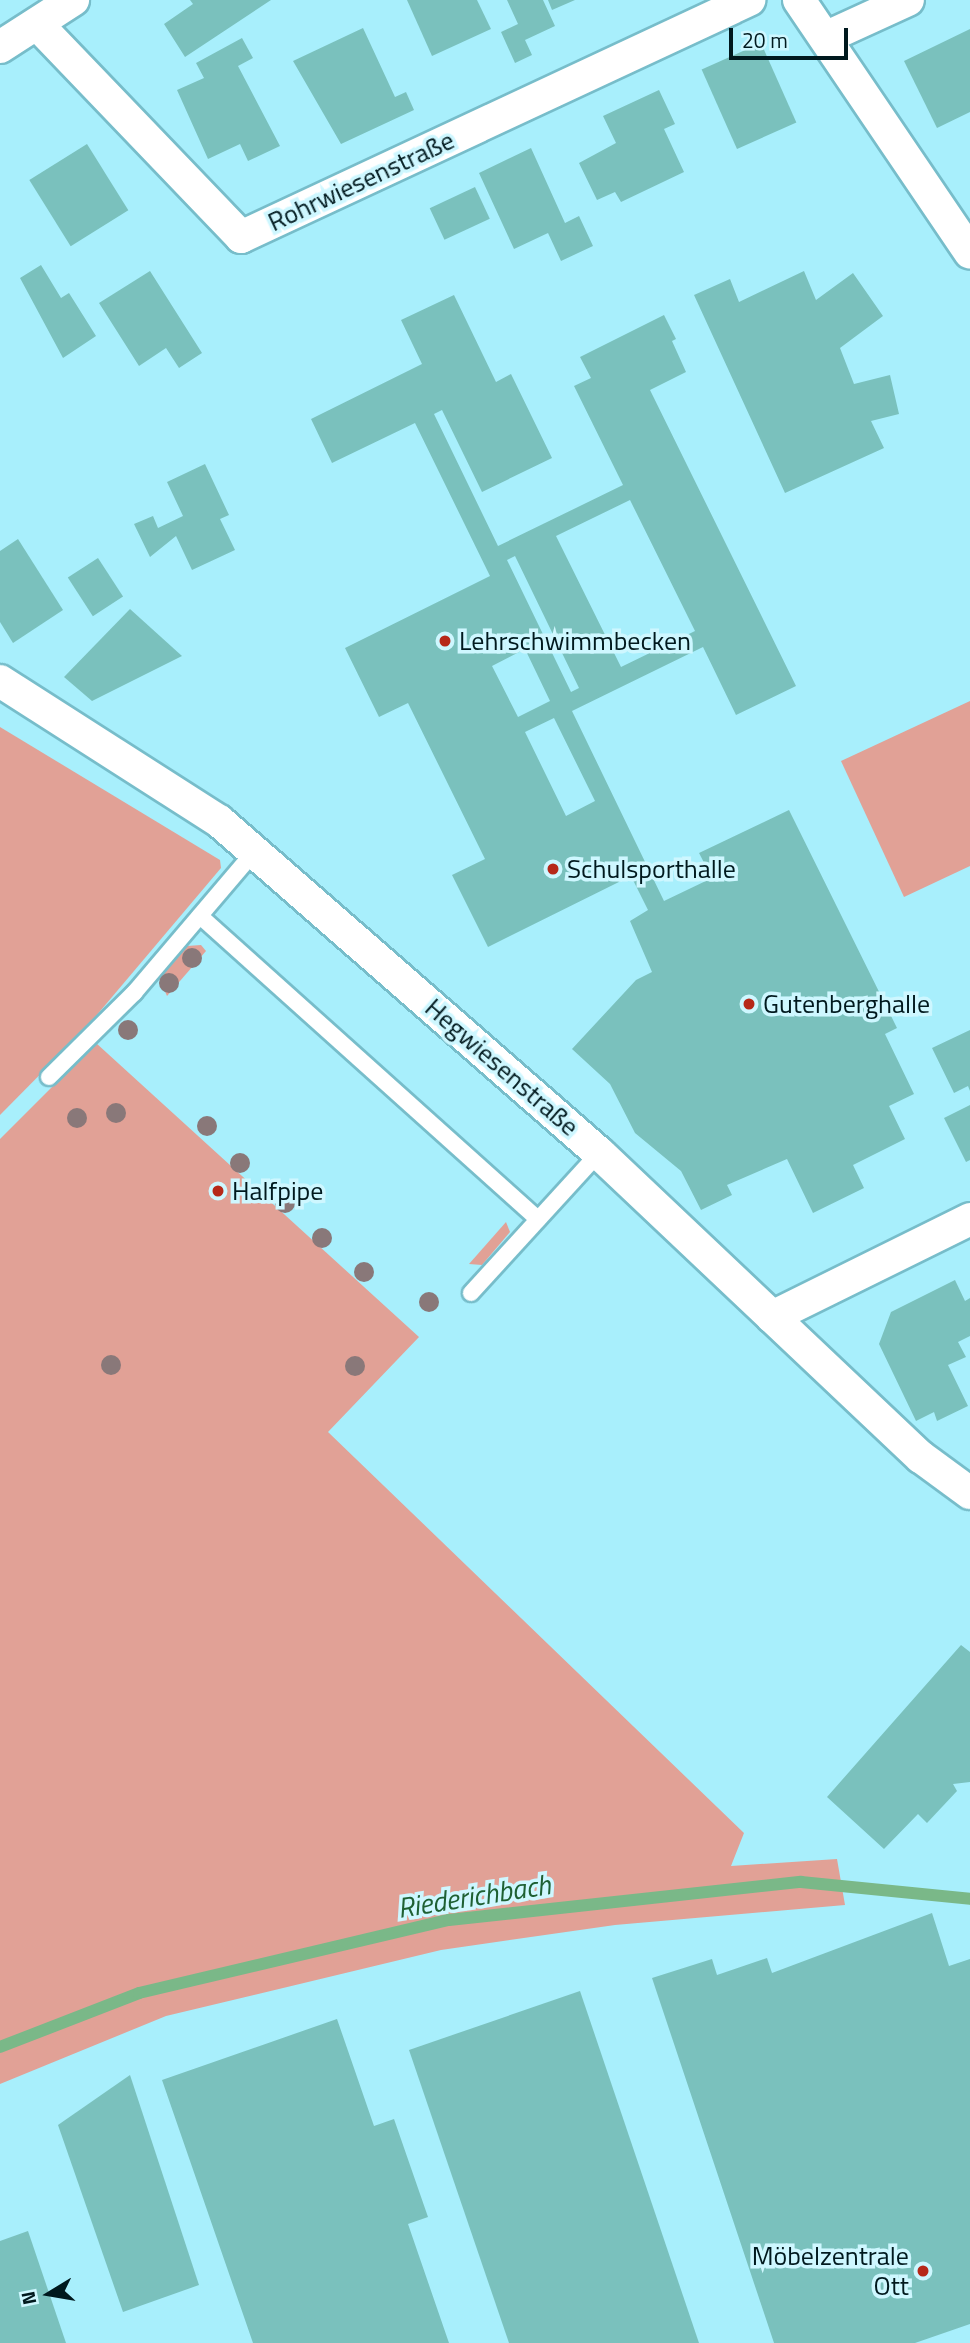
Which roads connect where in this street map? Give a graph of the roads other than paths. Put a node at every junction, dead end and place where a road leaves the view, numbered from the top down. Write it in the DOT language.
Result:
graph roads {
  1 [pos="74,0"];
  2 [pos="749,0"];
  3 [pos="799,0"];
  4 [pos="908,0"];
  5 [pos="37,23"];
  6 [pos="827,37"];
  7 [pos="0,47"];
  8 [pos="970,253"];
  9 [pos="0,681"];
  10 [pos="254,852"];
  11 [pos="200,916"];
  12 [pos="48,1077"];
  13 [pos="599,1153"];
  14 [pos="538,1219"];
  15 [pos="970,1219"];
  16 [pos="471,1293"];
  17 [pos="772,1317"];
  18 [pos="970,1493"];
  1 -- 5 [label="street"];
  2 -- 5 [label="street, Rohrwiesenstraße"];
  3 -- 6 [label="street"];
  4 -- 6 [label="street"];
  5 -- 7 [label="street"];
  6 -- 8 [label="street"];
  9 -- 10 [label="street, Hegwiesenstraße"];
  10 -- 11 [label="lane"];
  10 -- 13 [label="street, Hegwiesenstraße"];
  11 -- 12 [label="lane"];
  11 -- 14 [label="lane"];
  13 -- 14 [label="lane"];
  13 -- 17 [label="street, Hegwiesenstraße"];
  14 -- 16 [label="lane"];
  15 -- 17 [label="street"];
  17 -- 18 [label="street, Hegwiesenstraße"];
}
